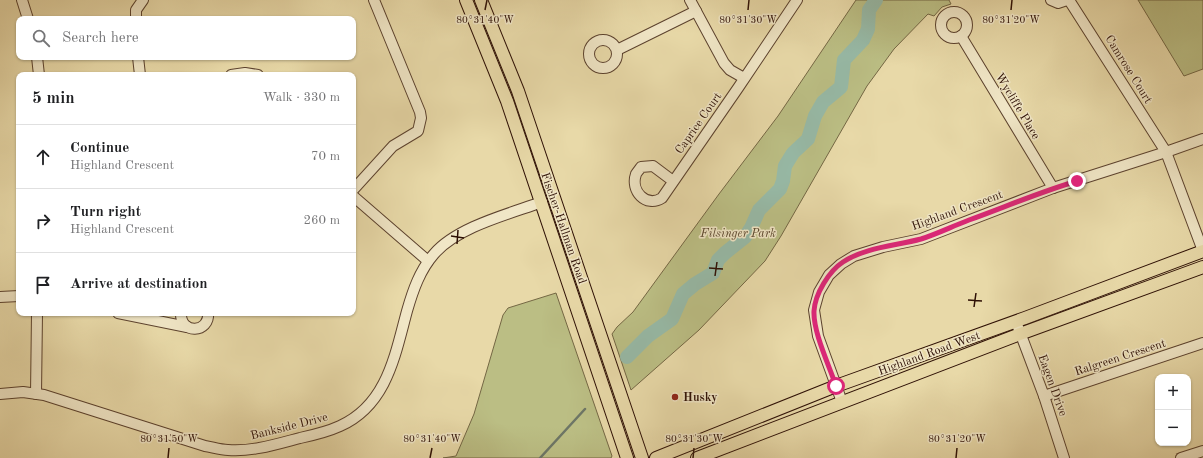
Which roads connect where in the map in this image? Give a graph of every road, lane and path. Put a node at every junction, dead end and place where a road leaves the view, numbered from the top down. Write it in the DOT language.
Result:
graph roads {
  1 [pos="22,0"];
  2 [pos="143,0"];
  3 [pos="374,0"];
  4 [pos="466,0"];
  5 [pos="481,0"];
  6 [pos="690,0"];
  7 [pos="797,0"];
  8 [pos="1051,0"];
  9 [pos="1068,0"];
  10 [pos="696,11"];
  11 [pos="27,16"];
  12 [pos="136,16"];
  13 [pos="961,36"];
  14 [pos="617,50"];
  15 [pos="37,60"];
  16 [pos="138,60"];
  17 [pos="39,72"];
  18 [pos="140,72"];
  19 [pos="744,78"];
  20 [pos="1203,139"];
  21 [pos="1166,152"];
  22 [pos="673,181"];
  23 [pos="356,187"];
  24 [pos="1053,188"];
  25 [pos="356,199"];
  26 [pos="542,202"];
  27 [pos="1203,251"];
  28 [pos="428,261"];
  29 [pos="1203,267"];
  30 [pos="16,296"];
  31 [pos="0,297"];
  32 [pos="37,316"];
  33 [pos="133,316"];
  34 [pos="180,316"];
  35 [pos="207,316"];
  36 [pos="1016,321"];
  37 [pos="187,327"];
  38 [pos="1020,334"];
  39 [pos="1203,343"];
  40 [pos="836,386"];
  41 [pos="0,394"];
  42 [pos="36,394"];
  43 [pos="1044,396"];
  44 [pos="842,402"];
  45 [pos="1203,451"];
  46 [pos="627,458"];
  47 [pos="642,458"];
  48 [pos="656,458"];
  49 [pos="697,458"];
  50 [pos="1064,458"];
  51 [pos="1181,458"];
  1 -- 11 [label="street"];
  2 -- 12 [label="street"];
  3 -- 23 [label="street"];
  4 -- 26 [label="main road, Fischer-Hallman Road"];
  5 -- 47 [label="main road, Fischer-Hallman Road"];
  6 -- 10 [label="street"];
  7 -- 19 [label="street, Caprice Court"];
  8 -- 9 [label="street, Camrose Court"];
  9 -- 21 [label="street, Camrose Court"];
  10 -- 14 [label="street"];
  10 -- 19 [label="street"];
  13 -- 24 [label="street, Wycliffe Place"];
  15 -- 17 [label="street"];
  16 -- 18 [label="street"];
  19 -- 22 [label="street, Caprice Court"];
  20 -- 21 [label="street, Highland Crescent"];
  21 -- 24 [label="street, Highland Crescent"];
  21 -- 27 [label="street, Camrose Court"];
  24 -- 40 [label="street, Highland Crescent"];
  25 -- 28 [label="street"];
  26 -- 28 [label="street, Bankside Drive"];
  26 -- 46 [label="main road, Fischer-Hallman Road"];
  27 -- 36 [label="main road, Highland Road West"];
  28 -- 42 [label="street, Bankside Drive"];
  29 -- 38 [label="main road, Highland Road West"];
  30 -- 31 [label="street"];
  32 -- 42 [label="street"];
  33 -- 37 [label="street"];
  34 -- 37 [label="street"];
  35 -- 37 [label="street"];
  36 -- 38 [label="street, Eagen Drive"];
  36 -- 40 [label="main road, Highland Road West"];
  38 -- 43 [label="street, Eagen Drive"];
  38 -- 44 [label="main road, Highland Road West"];
  39 -- 43 [label="street, Ralgreen Crescent"];
  40 -- 44 [label="street, Highland Crescent"];
  40 -- 48 [label="main road, Highland Road West"];
  41 -- 42 [label="street, Bankside Drive"];
  43 -- 50 [label="street, Eagen Drive"];
  44 -- 49 [label="main road, Highland Road West"];
  45 -- 51 [label="street"];
}
